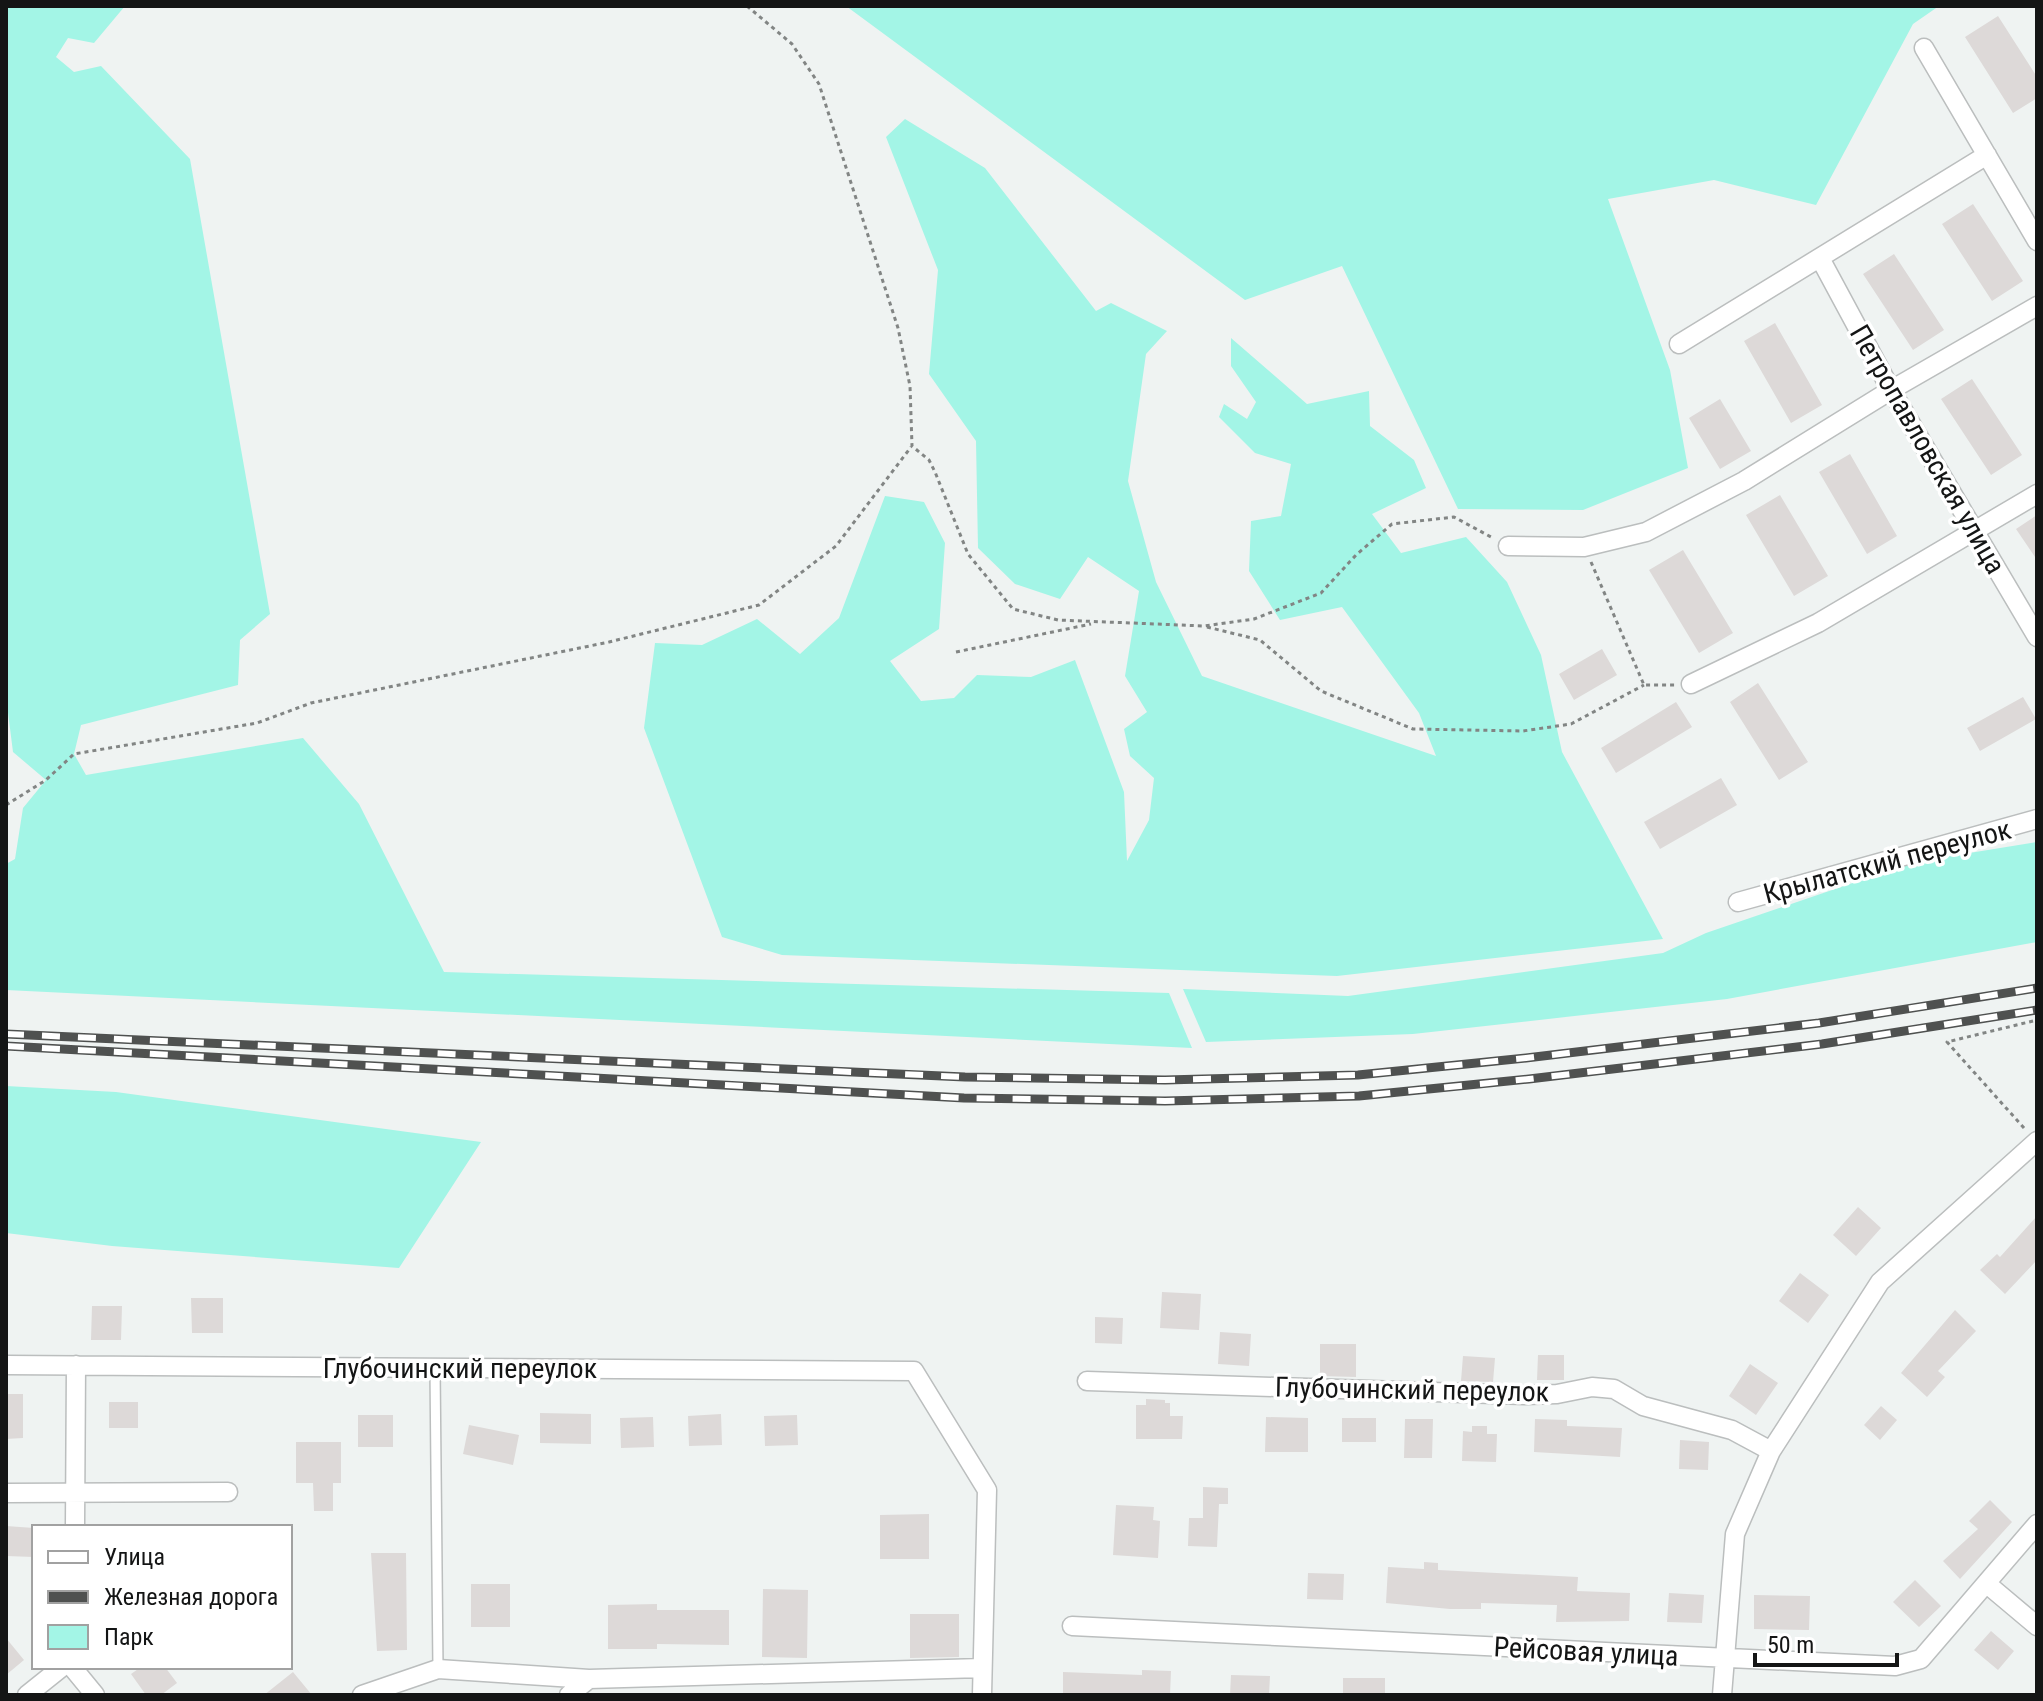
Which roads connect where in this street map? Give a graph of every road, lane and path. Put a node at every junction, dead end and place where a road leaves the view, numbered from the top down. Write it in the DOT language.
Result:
graph roads {
  1 [pos="747,6"];
  2 [pos="1924,48"];
  3 [pos="1987,155"];
  4 [pos="2037,241"];
  5 [pos="1821,260"];
  6 [pos="2037,306"];
  7 [pos="1679,344"];
  8 [pos="1891,390"];
  9 [pos="912,446"];
  10 [pos="2037,494"];
  11 [pos="1976,532"];
  12 [pos="1508,546"];
  13 [pos="1584,547"];
  14 [pos="1099,622"];
  15 [pos="1204,626"];
  16 [pos="2037,637"];
  17 [pos="956,652"];
  18 [pos="1691,684"];
  19 [pos="1644,685"];
  20 [pos="6,805"];
  21 [pos="2037,819"];
  22 [pos="1738,902"];
  23 [pos="2037,1020"];
  24 [pos="2036,1141"];
  25 [pos="6,1365"];
  26 [pos="76,1365"];
  27 [pos="435,1368"];
  28 [pos="1087,1381"];
  29 [pos="1771,1451"];
  30 [pos="228,1492"];
  31 [pos="6,1493"];
  32 [pos="77,1495"];
  33 [pos="2037,1524"];
  34 [pos="75,1525"];
  35 [pos="1987,1584"];
  36 [pos="1072,1626"];
  37 [pos="2037,1626"];
  38 [pos="1724,1658"];
  39 [pos="982,1668"];
  40 [pos="60,1669"];
  41 [pos="74,1669"];
  42 [pos="438,1669"];
  43 [pos="589,1679"];
  44 [pos="27,1695"];
  45 [pos="95,1695"];
  46 [pos="362,1695"];
  47 [pos="569,1695"];
  48 [pos="982,1695"];
  49 [pos="1722,1695"];
  1 -- 9 [label="path"];
  2 -- 3 [label="street"];
  3 -- 4 [label="street"];
  3 -- 5 [label="street"];
  5 -- 7 [label="street"];
  5 -- 8 [label="street, Петропавловская улица"];
  6 -- 8 [label="street"];
  8 -- 11 [label="street, Петропавловская улица"];
  8 -- 13 [label="street"];
  9 -- 14 [label="path"];
  9 -- 20 [label="path"];
  10 -- 11 [label="street"];
  11 -- 16 [label="street, Петропавловская улица"];
  11 -- 18 [label="street"];
  12 -- 13 [label="street"];
  12 -- 15 [label="path"];
  13 -- 19 [label="path"];
  14 -- 15 [label="path"];
  14 -- 17 [label="path"];
  15 -- 19 [label="path"];
  18 -- 19 [label="path"];
  21 -- 22 [label="street, Крылатский переулок"];
  23 -- 24 [label="path"];
  24 -- 29 [label="street"];
  25 -- 26 [label="street, Глубочинский переулок"];
  26 -- 27 [label="street, Глубочинский переулок"];
  26 -- 32 [label="street"];
  27 -- 39 [label="street, Глубочинский переулок"];
  27 -- 42 [label="lane"];
  28 -- 29 [label="street, Глубочинский переулок"];
  29 -- 38 [label="street"];
  30 -- 32 [label="street"];
  31 -- 32 [label="street"];
  32 -- 34 [label="street"];
  33 -- 35 [label="street, Рейсовая улица"];
  35 -- 37 [label="street"];
  35 -- 38 [label="street, Рейсовая улица"];
  36 -- 38 [label="street, Рейсовая улица"];
  38 -- 49 [label="street"];
  39 -- 43 [label="street"];
  39 -- 48 [label="street"];
  40 -- 44 [label="street"];
  41 -- 45 [label="street"];
  42 -- 43 [label="street"];
  42 -- 46 [label="street"];
  43 -- 47 [label="street"];
}
